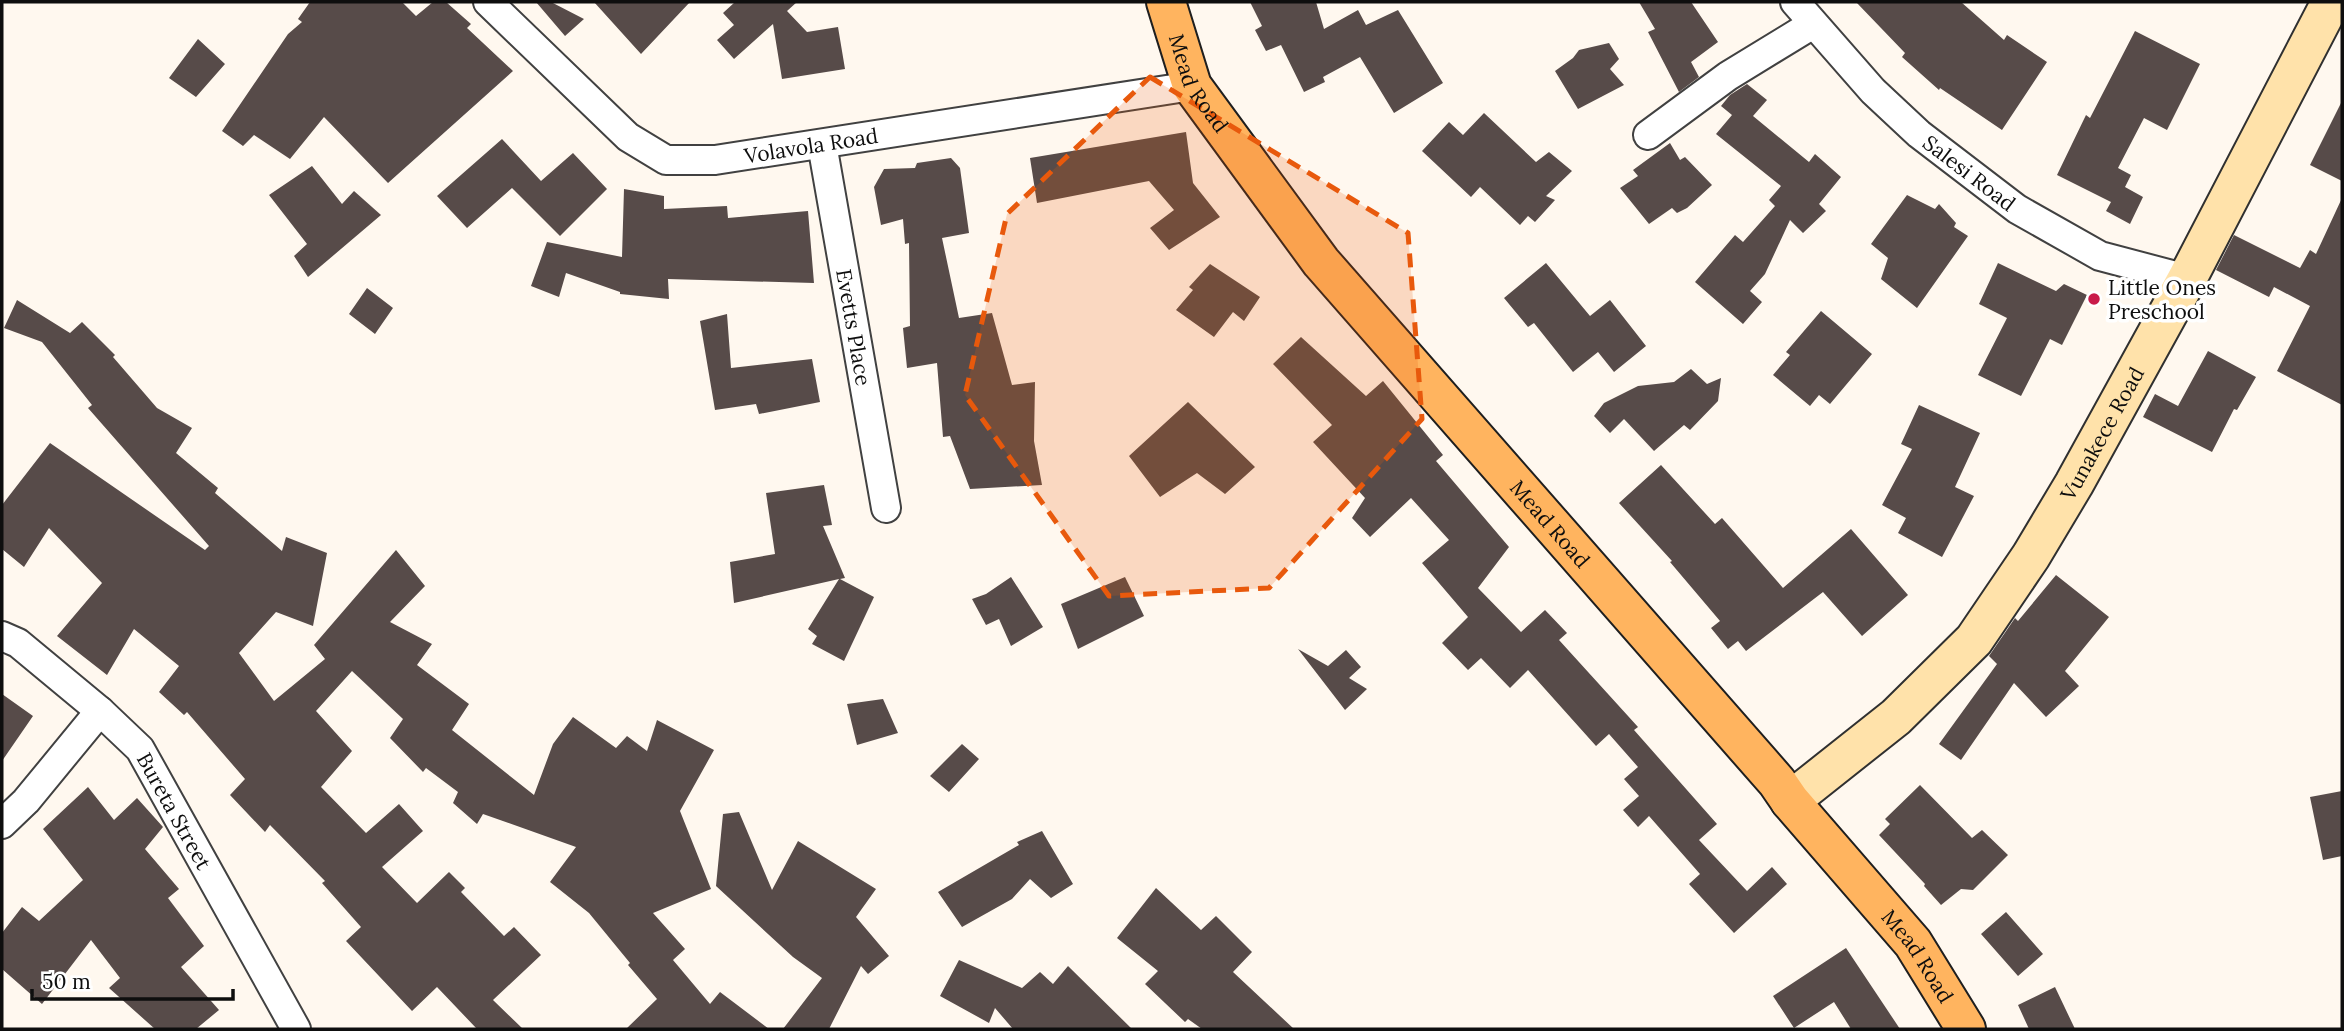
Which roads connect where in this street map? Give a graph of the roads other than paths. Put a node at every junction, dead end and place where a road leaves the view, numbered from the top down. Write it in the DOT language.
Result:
graph roads {
  1 [pos="488,2"];
  2 [pos="1166,2"];
  3 [pos="1795,2"];
  4 [pos="2331,2"];
  5 [pos="1813,24"];
  6 [pos="1192,86"];
  7 [pos="1648,135"];
  8 [pos="822,144"];
  9 [pos="2187,279"];
  10 [pos="886,508"];
  11 [pos="2,636"];
  12 [pos="100,711"];
  13 [pos="1790,801"];
  14 [pos="2,824"];
  15 [pos="296,1029"];
  16 [pos="1966,1029"];
  1 -- 8 [label="street, Volavola Road"];
  2 -- 6 [label="main road, Mead Road"];
  3 -- 5 [label="street, Salesi Road"];
  4 -- 9 [label="main road, Vunakece Road"];
  5 -- 7 [label="street"];
  5 -- 9 [label="street, Salesi Road"];
  6 -- 8 [label="street, Volavola Road"];
  6 -- 13 [label="main road, Mead Road"];
  8 -- 10 [label="street, Evetts Place"];
  9 -- 13 [label="main road, Vunakece Road"];
  11 -- 12 [label="street, Bureta Street"];
  12 -- 14 [label="street"];
  12 -- 15 [label="street, Bureta Street"];
  13 -- 16 [label="main road, Mead Road"];
}
